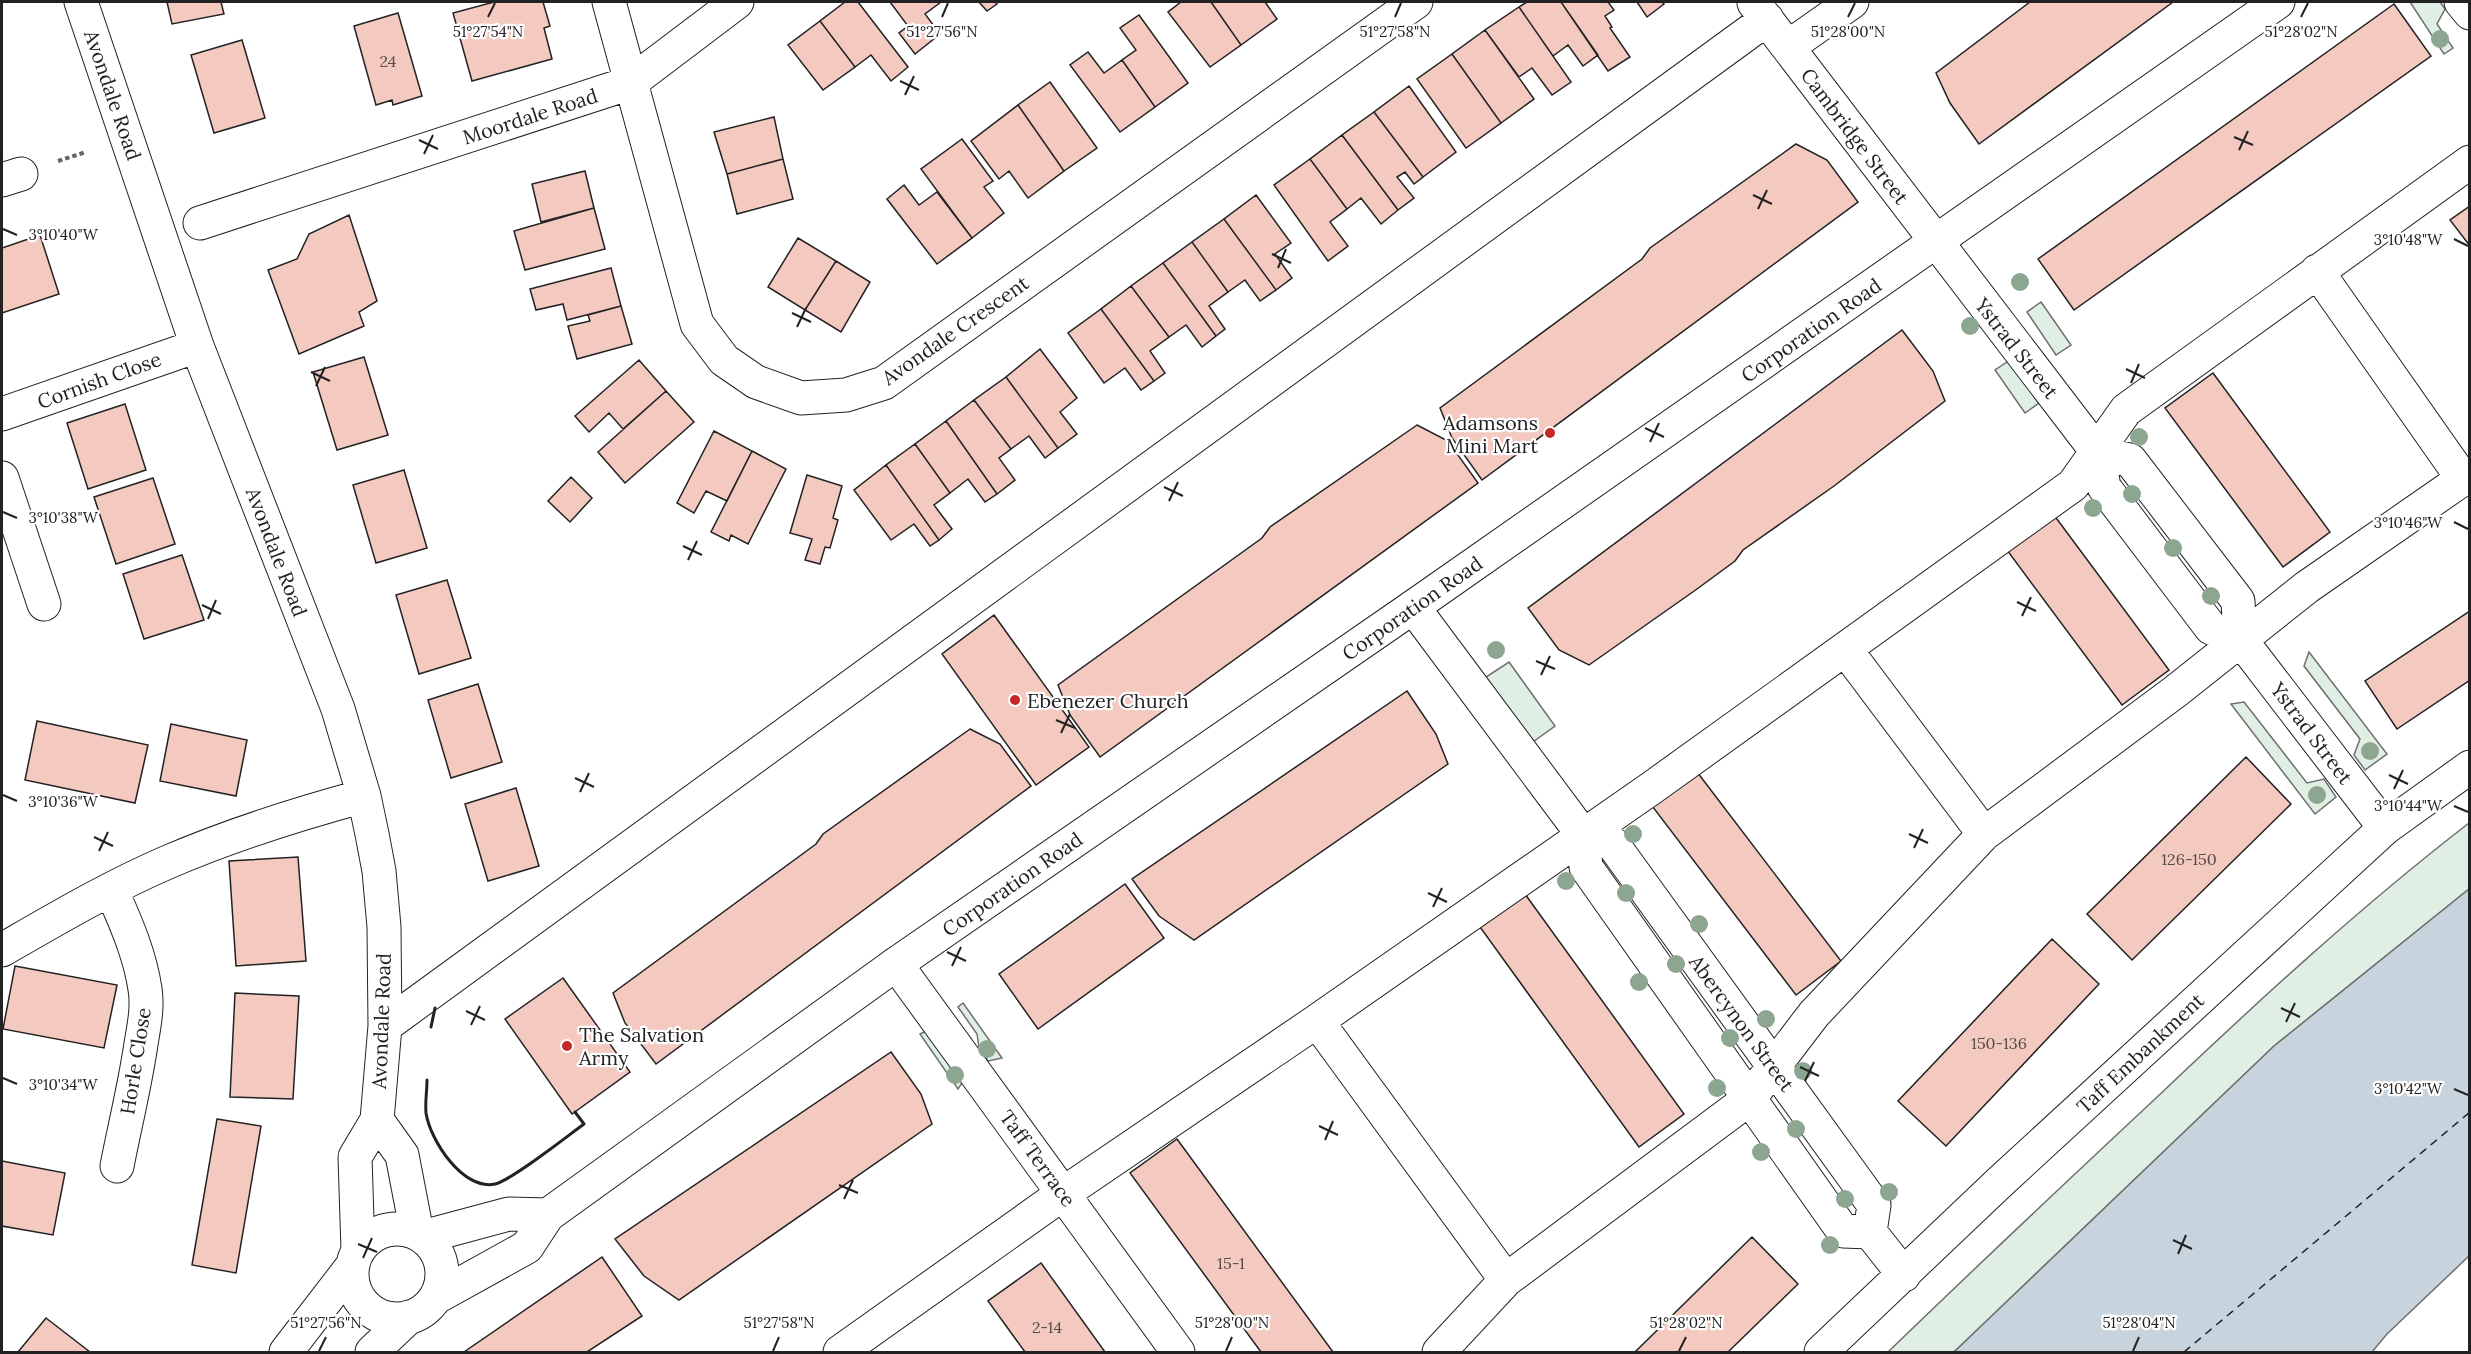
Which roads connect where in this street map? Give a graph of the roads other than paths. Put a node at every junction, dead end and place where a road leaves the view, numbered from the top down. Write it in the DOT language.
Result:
graph roads {
  1 [pos="81,2"];
  2 [pos="609,2"];
  3 [pos="737,2"];
  4 [pos="1416,2"];
  5 [pos="1852,2"];
  6 [pos="2278,2"];
  7 [pos="2461,2"];
  8 [pos="1760,10"];
  9 [pos="2469,13"];
  10 [pos="1788,47"];
  11 [pos="630,83"];
  12 [pos="2469,162"];
  13 [pos="200,222"];
  14 [pos="1936,243"];
  15 [pos="2317,271"];
  16 [pos="197,346"];
  17 [pos="2,414"];
  18 [pos="2090,442"];
  19 [pos="2466,477"];
  20 [pos="2,478"];
  21 [pos="44,604"];
  22 [pos="1413,607"];
  23 [pos="2240,639"];
  24 [pos="1846,650"];
  25 [pos="2469,766"];
  26 [pos="364,796"];
  27 [pos="2385,828"];
  28 [pos="1984,834"];
  29 [pos="1583,835"];
  30 [pos="111,889"];
  31 [pos="2,950"];
  32 [pos="896,964"];
  33 [pos="1317,1021"];
  34 [pos="385,1026"];
  35 [pos="1774,1067"];
  36 [pos="1749,1099"];
  37 [pos="377,1120"];
  38 [pos="117,1166"];
  39 [pos="1064,1193"];
  40 [pos="548,1215"];
  41 [pos="1870,1232"];
  42 [pos="420,1235"];
  43 [pos="355,1258"];
  44 [pos="1904,1275"];
  45 [pos="1506,1280"];
  46 [pos="435,1298"];
  47 [pos="409,1317"];
  48 [pos="295,1348"];
  49 [pos="841,1352"];
  50 [pos="372,1353"];
  51 [pos="1178,1353"];
  52 [pos="1439,1353"];
  53 [pos="1821,1353"];
  1 -- 16 [label="street, Avondale Road"];
  2 -- 11 [label="street, Avondale Crescent"];
  3 -- 11 [label="street, Moordale Road"];
  4 -- 11 [label="street, Avondale Crescent"];
  5 -- 10 [label="street"];
  6 -- 14 [label="street, Corporation Road"];
  7 -- 9 [label="street"];
  8 -- 10 [label="street, Cambridge Street"];
  8 -- 34 [label="street"];
  10 -- 14 [label="street, Cambridge Street"];
  11 -- 13 [label="street, Moordale Road"];
  12 -- 15 [label="street"];
  14 -- 18 [label="street, Ystrad Street"];
  14 -- 22 [label="street, Corporation Road"];
  15 -- 18 [label="street"];
  15 -- 19 [label="street"];
  16 -- 17 [label="street, Cornish Close"];
  16 -- 26 [label="street, Avondale Road"];
  18 -- 23 [label="street"];
  18 -- 24 [label="street"];
  19 -- 23 [label="street"];
  20 -- 21 [label="street"];
  22 -- 29 [label="street"];
  22 -- 32 [label="street, Corporation Road"];
  23 -- 27 [label="street, Ystrad Street"];
  23 -- 28 [label="street"];
  24 -- 28 [label="street"];
  24 -- 29 [label="street"];
  25 -- 27 [label="street, Taff Embankment"];
  26 -- 30 [label="street"];
  26 -- 34 [label="street, Avondale Road"];
  27 -- 44 [label="street, Taff Embankment"];
  28 -- 35 [label="street"];
  29 -- 33 [label="street"];
  29 -- 35 [label="street, Abercynon Street"];
  29 -- 36 [label="street, Abercynon Street"];
  30 -- 31 [label="street"];
  30 -- 38 [label="street, Horle Close"];
  32 -- 39 [label="street, Taff Terrace"];
  32 -- 40 [label="street, Corporation Road"];
  33 -- 39 [label="street"];
  33 -- 45 [label="street"];
  34 -- 37 [label="street, Avondale Road"];
  35 -- 36 [label="street"];
  35 -- 41 [label="street, Abercynon Street"];
  36 -- 41 [label="street, Abercynon Street"];
  36 -- 45 [label="street"];
  37 -- 42 [label="street"];
  37 -- 43 [label="street, Avondale Road"];
  39 -- 49 [label="street"];
  39 -- 51 [label="street, Taff Terrace"];
  40 -- 42 [label="street"];
  40 -- 46 [label="street, Corporation Road"];
  41 -- 44 [label="street"];
  42 -- 43 [label="street"];
  42 -- 46 [label="street"];
  43 -- 47 [label="street"];
  43 -- 48 [label="street"];
  44 -- 53 [label="street, Taff Embankment"];
  45 -- 52 [label="street"];
  46 -- 47 [label="street"];
  47 -- 50 [label="street"];
}
